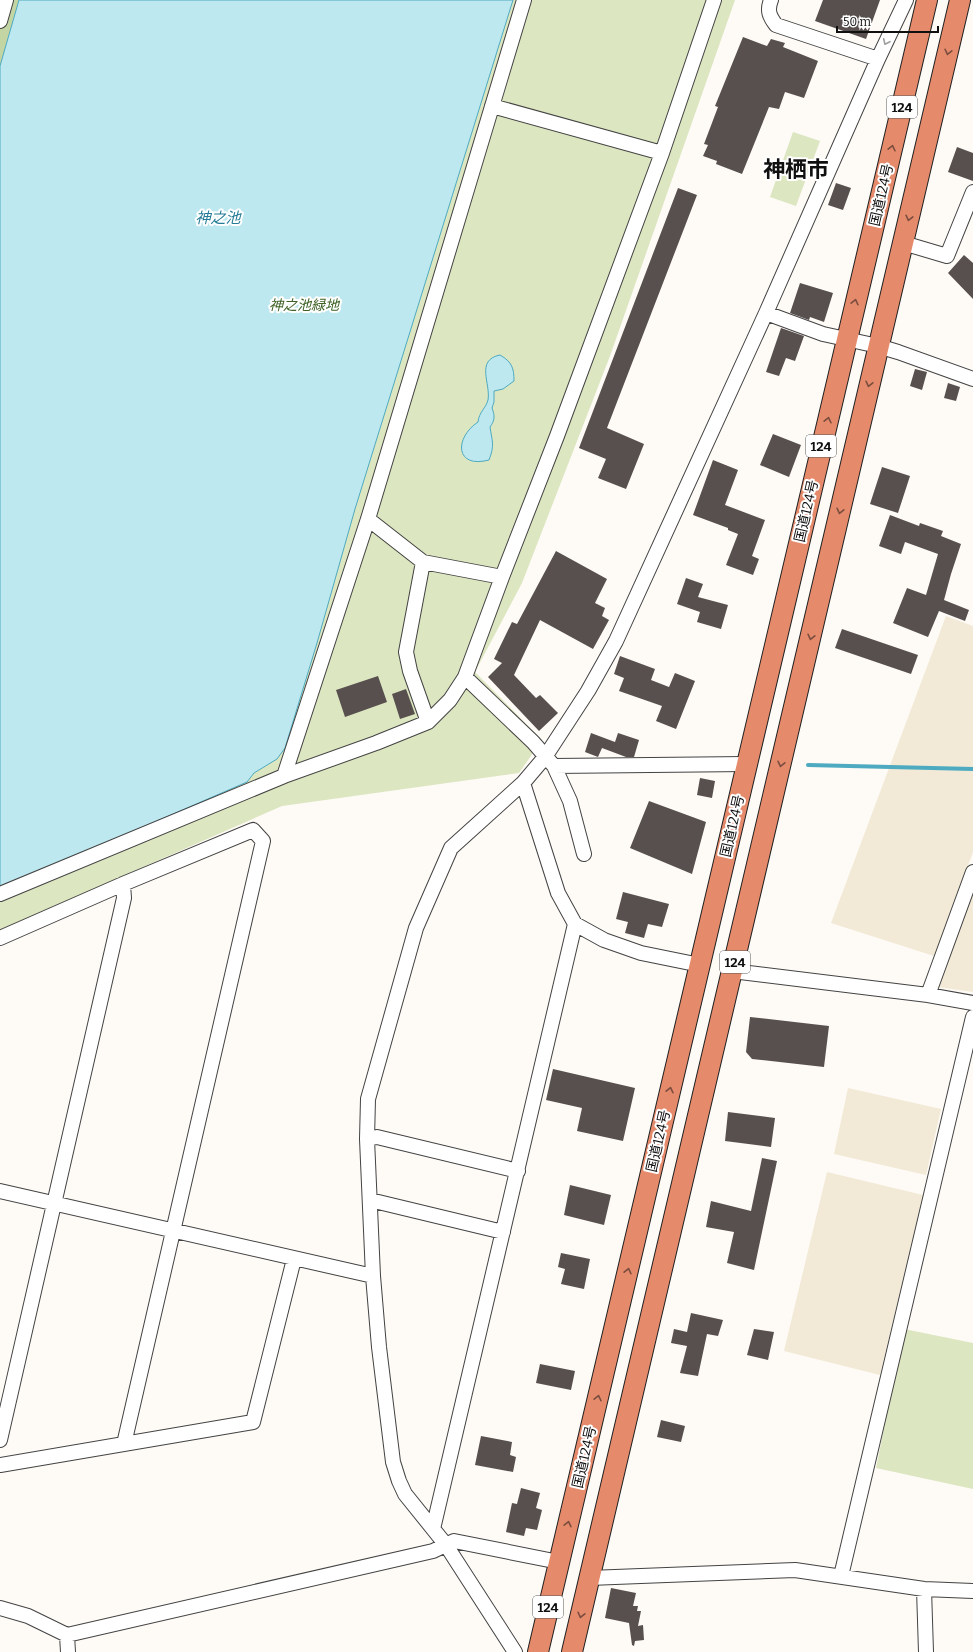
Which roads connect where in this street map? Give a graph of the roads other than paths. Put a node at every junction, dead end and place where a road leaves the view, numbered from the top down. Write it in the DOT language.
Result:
graph roads {
  1 [pos="6,0"];
  2 [pos="524,0"];
  3 [pos="714,0"];
  4 [pos="771,0"];
  5 [pos="906,0"];
  6 [pos="927,0"];
  7 [pos="960,0"];
  8 [pos="0,21"];
  9 [pos="878,59"];
  10 [pos="492,106"];
  11 [pos="662,153"];
  12 [pos="973,192"];
  13 [pos="903,243"];
  14 [pos="766,313"];
  15 [pos="846,340"];
  16 [pos="878,346"];
  17 [pos="973,379"];
  18 [pos="368,519"];
  19 [pos="423,562"];
  20 [pos="502,578"];
  21 [pos="465,677"];
  22 [pos="428,722"];
  23 [pos="550,762"];
  24 [pos="747,764"];
  25 [pos="284,776"];
  26 [pos="524,783"];
  27 [pos="584,854"];
  28 [pos="973,872"];
  29 [pos="123,884"];
  30 [pos="0,894"];
  31 [pos="575,924"];
  32 [pos="0,938"];
  33 [pos="700,965"];
  34 [pos="732,971"];
  35 [pos="928,996"];
  36 [pos="973,1003"];
  37 [pos="973,1016"];
  38 [pos="367,1139"];
  39 [pos="518,1171"];
  40 [pos="0,1191"];
  41 [pos="370,1200"];
  42 [pos="54,1204"];
  43 [pos="174,1230"];
  44 [pos="503,1232"];
  45 [pos="294,1259"];
  46 [pos="373,1276"];
  47 [pos="0,1440"];
  48 [pos="124,1444"];
  49 [pos="0,1465"];
  50 [pos="433,1529"];
  51 [pos="446,1545"];
  52 [pos="559,1562"];
  53 [pos="841,1576"];
  54 [pos="589,1578"];
  55 [pos="924,1589"];
  56 [pos="973,1592"];
  57 [pos="0,1608"];
  58 [pos="67,1636"];
  59 [pos="68,1652"];
  60 [pos="515,1652"];
  61 [pos="538,1652"];
  62 [pos="572,1652"];
  63 [pos="926,1652"];
  1 -- 8 [label="street"];
  2 -- 10 [label="street"];
  3 -- 11 [label="street"];
  4 -- 9 [label="street"];
  5 -- 9 [label="street, one-way"];
  15 -- 6 [label="highway, 国道124号 / 124, one-way"];
  7 -- 13 [label="highway, 124, one-way"];
  9 -- 14 [label="street"];
  10 -- 11 [label="street"];
  10 -- 18 [label="street"];
  11 -- 20 [label="street"];
  12 -- 13 [label="street"];
  13 -- 16 [label="highway, 124"];
  14 -- 15 [label="street"];
  14 -- 23 [label="street"];
  15 -- 16 [label="street"];
  24 -- 15 [label="highway, 国道124号 / 124, one-way"];
  16 -- 17 [label="street"];
  16 -- 34 [label="highway, 124, one-way"];
  18 -- 19 [label="street"];
  18 -- 25 [label="street"];
  19 -- 20 [label="street"];
  19 -- 22 [label="street"];
  20 -- 21 [label="street"];
  21 -- 22 [label="street"];
  21 -- 23 [label="street"];
  22 -- 25 [label="street"];
  23 -- 24 [label="street"];
  23 -- 26 [label="street"];
  23 -- 27 [label="street"];
  24 -- 33 [label="highway, 国道124号 / 124"];
  25 -- 30 [label="street"];
  26 -- 31 [label="street"];
  26 -- 38 [label="street"];
  28 -- 35 [label="street"];
  29 -- 32 [label="street"];
  29 -- 42 [label="street"];
  29 -- 43 [label="street"];
  31 -- 33 [label="street"];
  31 -- 39 [label="street"];
  52 -- 33 [label="highway, 国道124号 / 124, one-way"];
  34 -- 35 [label="street"];
  34 -- 54 [label="highway, 124"];
  35 -- 36 [label="street"];
  37 -- 53 [label="street"];
  38 -- 39 [label="street"];
  38 -- 41 [label="street"];
  39 -- 44 [label="street"];
  40 -- 42 [label="street"];
  41 -- 44 [label="street"];
  41 -- 46 [label="street"];
  42 -- 43 [label="street"];
  42 -- 47 [label="street"];
  43 -- 45 [label="street"];
  43 -- 48 [label="street"];
  44 -- 50 [label="street"];
  45 -- 46 [label="street"];
  45 -- 48 [label="street"];
  46 -- 50 [label="street"];
  48 -- 49 [label="street"];
  50 -- 51 [label="street"];
  51 -- 52 [label="street"];
  51 -- 58 [label="street"];
  51 -- 60 [label="street"];
  52 -- 61 [label="highway, 国道124号 / 124"];
  53 -- 54 [label="street"];
  53 -- 55 [label="street"];
  54 -- 62 [label="highway, 124, one-way"];
  55 -- 56 [label="street"];
  55 -- 63 [label="street"];
  57 -- 58 [label="street"];
  58 -- 59 [label="street"];
}
